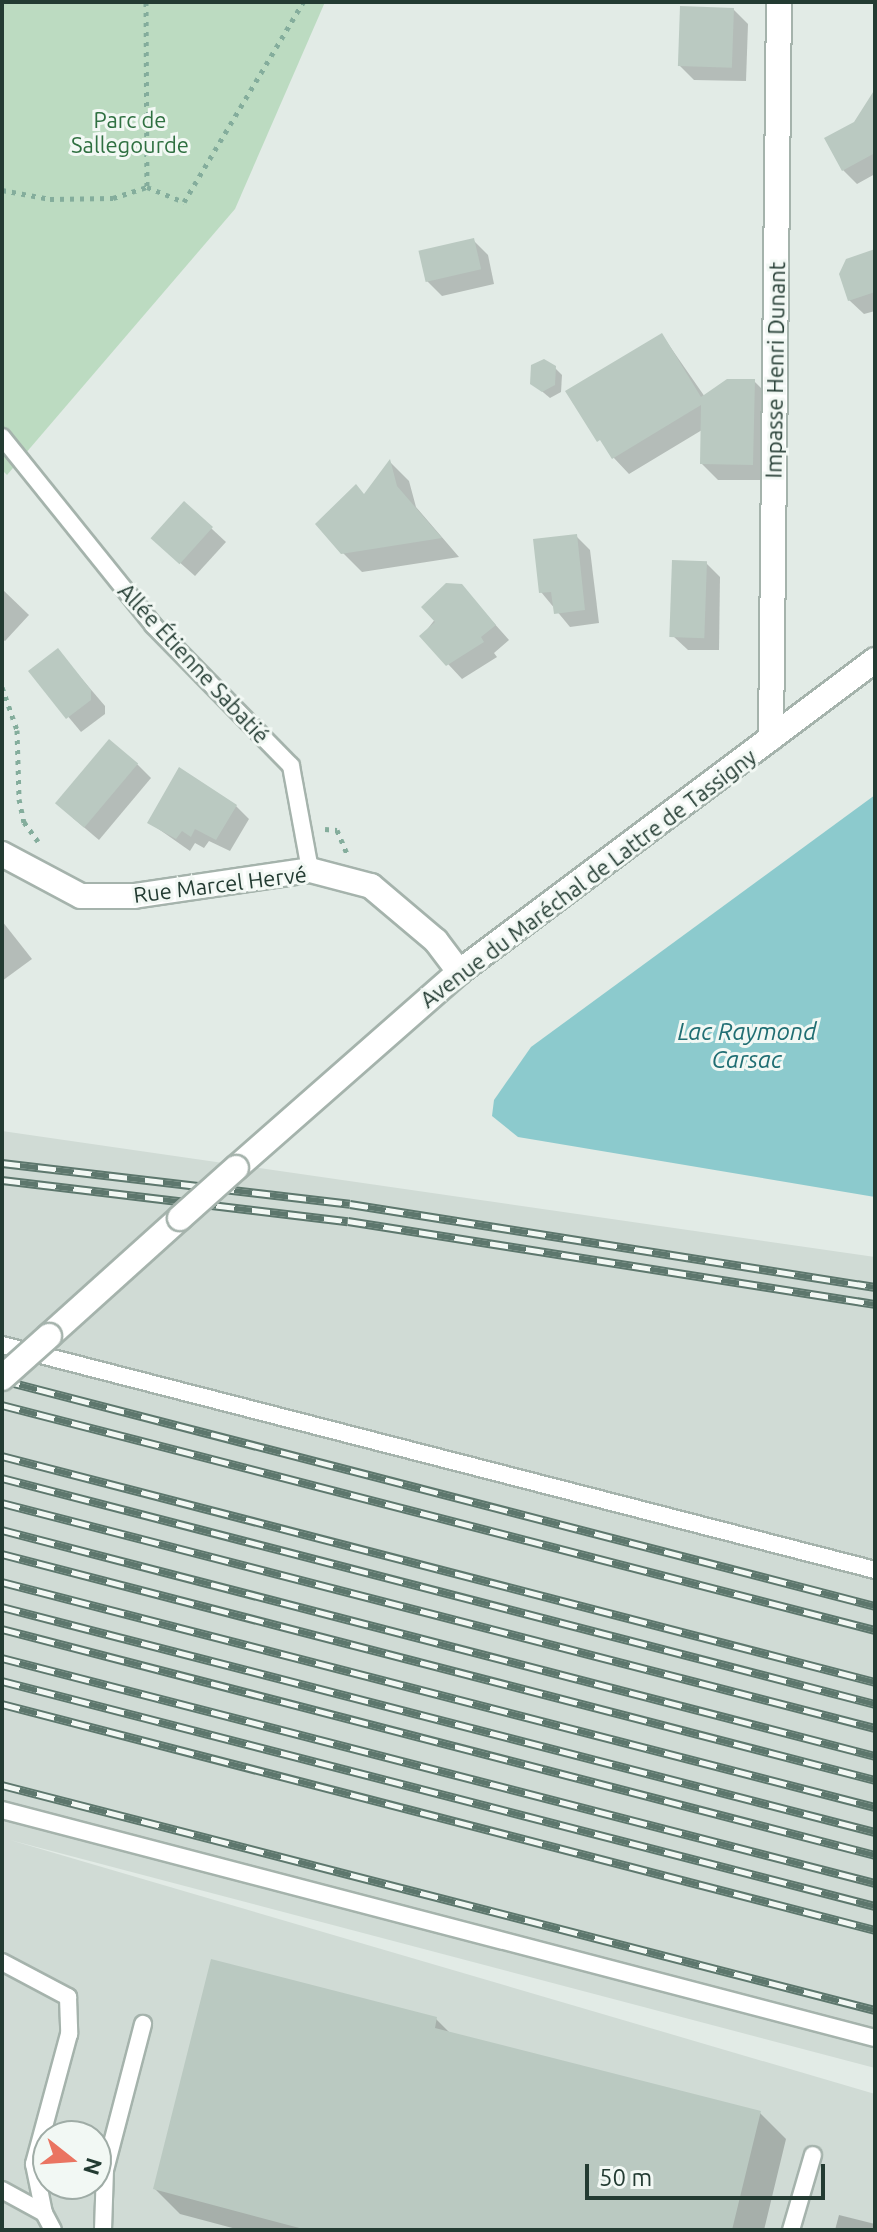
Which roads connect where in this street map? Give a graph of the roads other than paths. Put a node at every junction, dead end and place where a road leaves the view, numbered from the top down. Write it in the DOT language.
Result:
graph roads {
  1 [pos="779,2"];
  2 [pos="2,437"];
  3 [pos="875,660"];
  4 [pos="771,738"];
  5 [pos="2,854"];
  6 [pos="310,870"];
  7 [pos="459,972"];
  8 [pos="2,1345"];
  9 [pos="2,1378"];
  10 [pos="875,1570"];
  11 [pos="2,1810"];
  12 [pos="2,1962"];
  13 [pos="143,2024"];
  14 [pos="875,2038"];
  15 [pos="813,2155"];
  16 [pos="2,2190"];
  17 [pos="44,2213"];
  18 [pos="53,2230"];
  19 [pos="103,2230"];
  20 [pos="791,2230"];
  1 -- 4 [label="street, Impasse Henri Dunant"];
  2 -- 6 [label="lane, Allée Étienne Sabatié"];
  3 -- 4 [label="street, Avenue du Maréchal de Lattre de Tassigny"];
  4 -- 7 [label="street, Avenue du Maréchal de Lattre de Tassigny"];
  5 -- 6 [label="street, Rue Marcel Hervé"];
  6 -- 7 [label="street, Rue Marcel Hervé"];
  7 -- 9 [label="street, Avenue du Maréchal de Lattre de Tassigny, bridge"];
  8 -- 10 [label="lane"];
  11 -- 14 [label="lane"];
  12 -- 17 [label="lane"];
  13 -- 19 [label="lane"];
  15 -- 20 [label="lane"];
  16 -- 17 [label="lane"];
  17 -- 18 [label="lane"];
}
